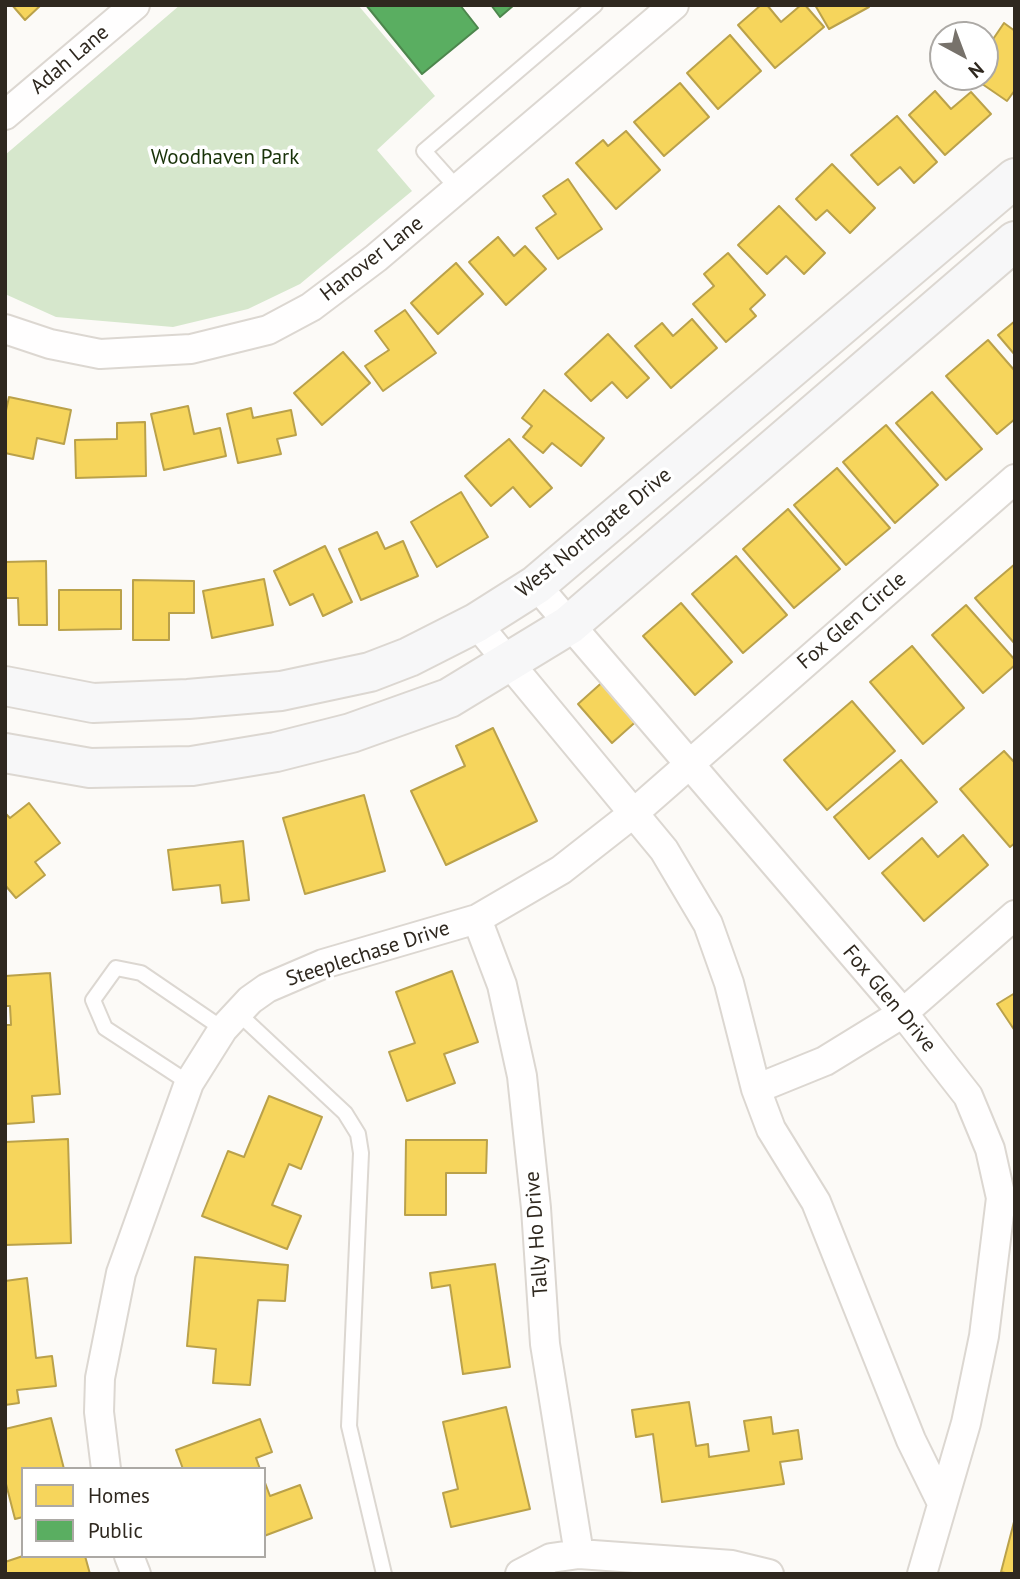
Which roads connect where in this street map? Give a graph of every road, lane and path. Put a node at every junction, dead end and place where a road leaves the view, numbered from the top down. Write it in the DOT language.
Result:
graph roads {
  1 [pos="135,5"];
  2 [pos="595,5"];
  3 [pos="674,5"];
  4 [pos="5,115"];
  5 [pos="1015,178"];
  6 [pos="458,189"];
  7 [pos="1015,241"];
  8 [pos="5,329"];
  9 [pos="1015,478"];
  10 [pos="536,585"];
  11 [pos="476,623"];
  12 [pos="569,625"];
  13 [pos="509,664"];
  14 [pos="5,686"];
  15 [pos="5,754"];
  16 [pos="690,763"];
  17 [pos="635,812"];
  18 [pos="1015,915"];
  19 [pos="477,919"];
  20 [pos="903,1013"];
  21 [pos="231,1021"];
  22 [pos="189,1083"];
  23 [pos="756,1089"];
  24 [pos="106,1467"];
  25 [pos="942,1503"];
  26 [pos="579,1553"];
  27 [pos="384,1574"];
  28 [pos="520,1574"];
  29 [pos="769,1574"];
  30 [pos="922,1574"];
  1 -- 4 [label="street, Adah Lane"];
  2 -- 6 [label="lane"];
  3 -- 6 [label="street, Hanover Lane"];
  5 -- 10 [label="main road, West Northgate Drive"];
  6 -- 8 [label="street, Hanover Lane"];
  7 -- 12 [label="main road"];
  9 -- 16 [label="street, Fox Glen Circle"];
  10 -- 11 [label="main road, West Northgate Drive"];
  10 -- 12 [label="street, Fox Glen Drive"];
  11 -- 13 [label="street"];
  11 -- 14 [label="main road, West Northgate Drive"];
  12 -- 13 [label="main road"];
  12 -- 16 [label="street, Fox Glen Drive"];
  13 -- 15 [label="main road"];
  13 -- 17 [label="street"];
  16 -- 17 [label="street, Steeplechase Drive"];
  16 -- 20 [label="street, Fox Glen Drive"];
  17 -- 19 [label="street, Steeplechase Drive"];
  17 -- 23 [label="street"];
  18 -- 20 [label="street"];
  19 -- 21 [label="street, Steeplechase Drive"];
  19 -- 26 [label="street, Tally Ho Drive"];
  20 -- 23 [label="street"];
  20 -- 25 [label="street, Fox Glen Drive"];
  21 -- 22 [label="street, Steeplechase Drive"];
  21 -- 22 [label="lane"];
  21 -- 27 [label="lane"];
  22 -- 24 [label="street, Steeplechase Drive"];
  23 -- 25 [label="street"];
  25 -- 30 [label="street, Fox Glen Drive"];
  26 -- 28 [label="street"];
  26 -- 29 [label="street"];
}
